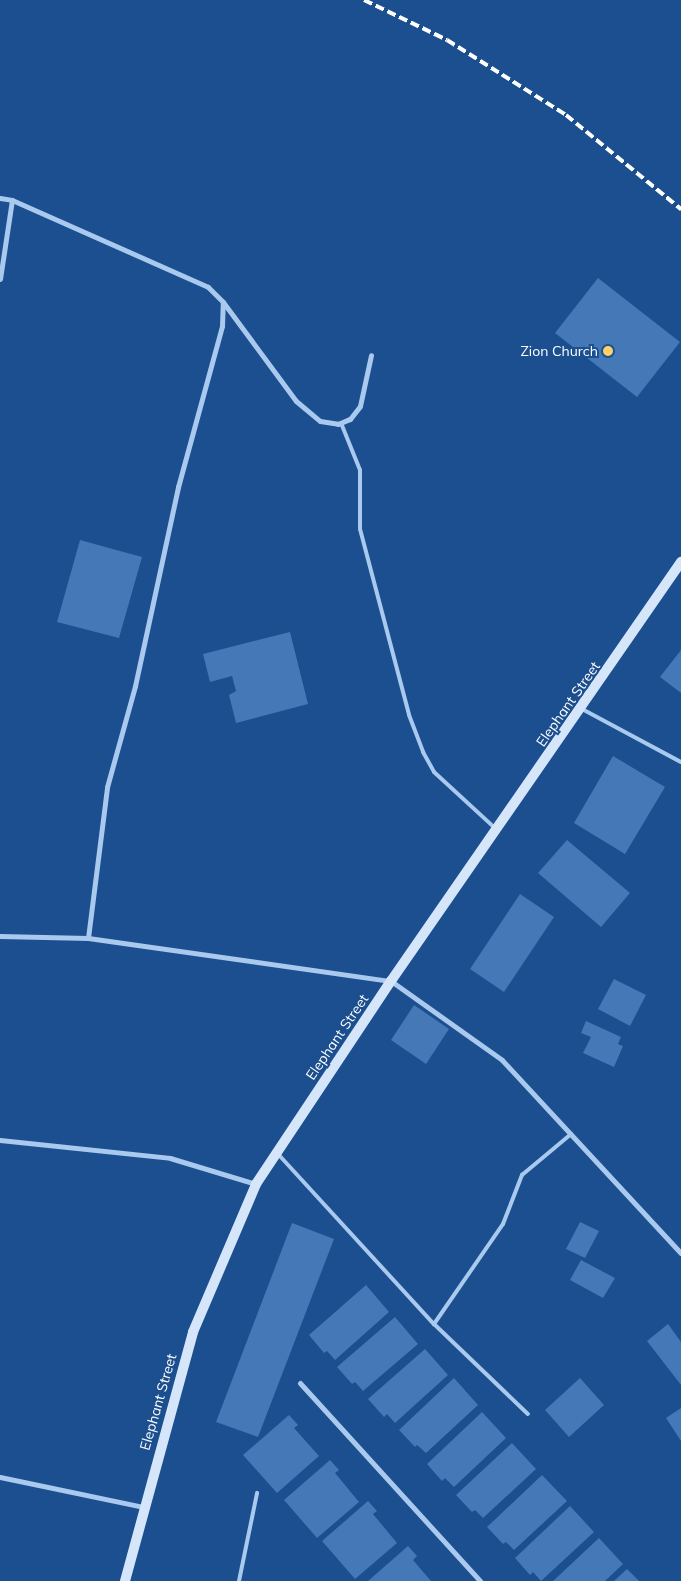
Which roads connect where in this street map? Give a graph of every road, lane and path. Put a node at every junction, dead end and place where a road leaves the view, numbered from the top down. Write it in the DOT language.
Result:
graph roads {
  1 [pos="0,198"];
  2 [pos="12,200"];
  3 [pos="0,279"];
  4 [pos="223,302"];
  5 [pos="371,355"];
  6 [pos="341,423"];
  7 [pos="681,562"];
  8 [pos="582,709"];
  9 [pos="681,762"];
  10 [pos="496,829"];
  11 [pos="0,936"];
  12 [pos="88,938"];
  13 [pos="392,981"];
  14 [pos="571,1134"];
  15 [pos="0,1140"];
  16 [pos="276,1152"];
  17 [pos="256,1184"];
  18 [pos="681,1253"];
  19 [pos="434,1324"];
  20 [pos="300,1383"];
  21 [pos="528,1414"];
  22 [pos="0,1477"];
  23 [pos="257,1493"];
  24 [pos="143,1507"];
  25 [pos="125,1581"];
  26 [pos="239,1581"];
  27 [pos="480,1581"];
  1 -- 2 [label="street"];
  2 -- 3 [label="street"];
  2 -- 4 [label="street"];
  4 -- 6 [label="street"];
  4 -- 12 [label="street"];
  5 -- 6 [label="street"];
  6 -- 10 [label="lane"];
  7 -- 8 [label="main road, Elephant Street"];
  8 -- 9 [label="lane"];
  8 -- 10 [label="main road, Elephant Street"];
  10 -- 13 [label="main road, Elephant Street"];
  11 -- 12 [label="street"];
  12 -- 13 [label="street"];
  13 -- 14 [label="street"];
  13 -- 16 [label="main road, Elephant Street"];
  14 -- 18 [label="street"];
  14 -- 19 [label="lane"];
  15 -- 17 [label="street"];
  16 -- 17 [label="main road, Elephant Street"];
  16 -- 19 [label="lane"];
  17 -- 24 [label="main road, Elephant Street"];
  19 -- 21 [label="lane"];
  20 -- 27 [label="street"];
  22 -- 24 [label="street"];
  23 -- 26 [label="lane"];
  24 -- 25 [label="main road, Elephant Street"];
}
